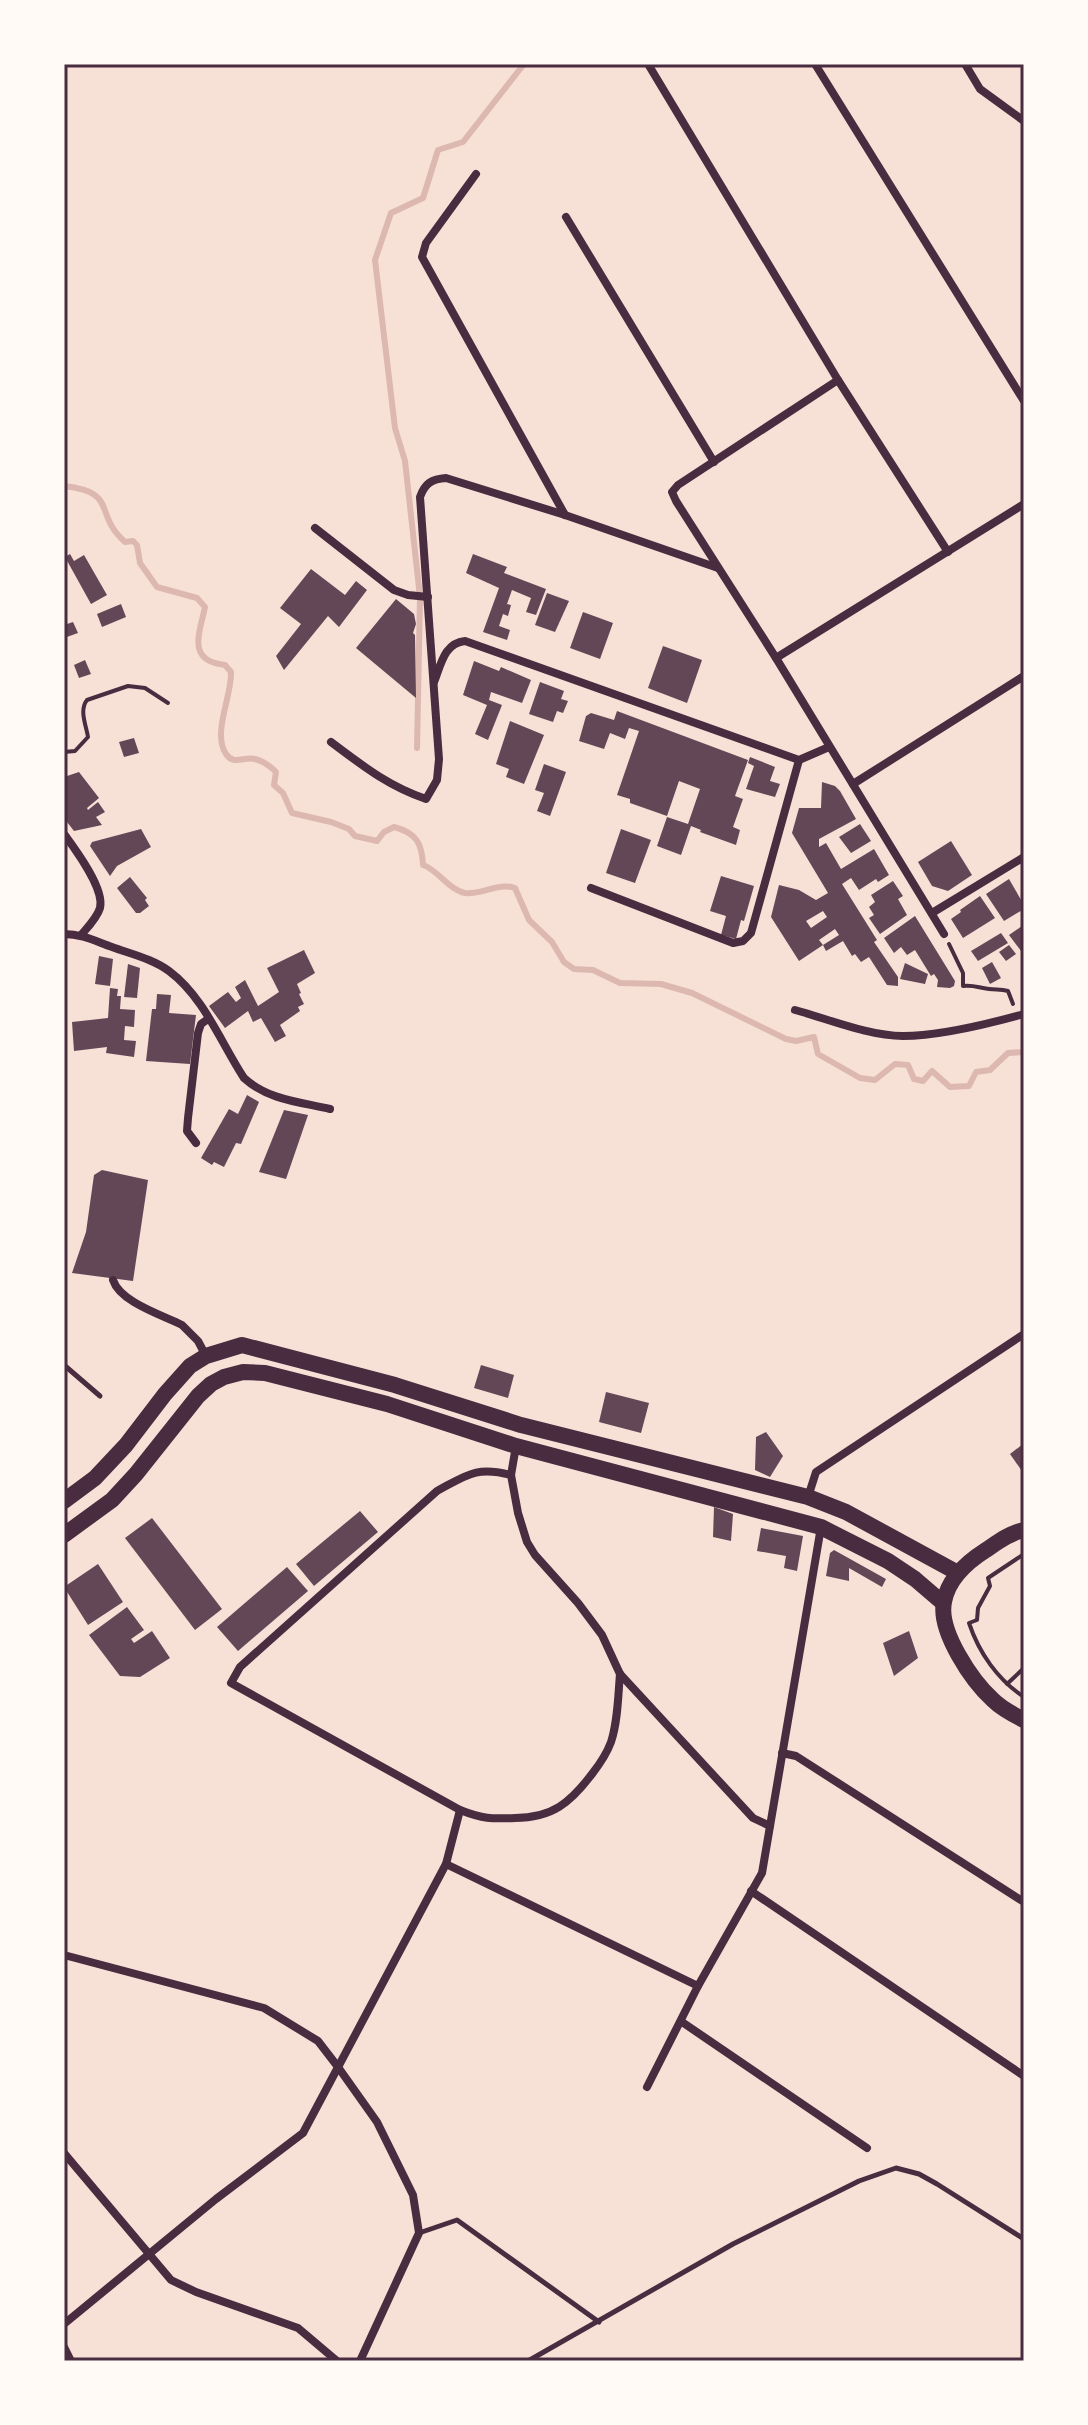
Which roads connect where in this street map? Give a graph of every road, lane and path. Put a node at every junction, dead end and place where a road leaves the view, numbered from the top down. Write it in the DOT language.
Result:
graph roads {
  1 [pos="648,64"];
  2 [pos="815,64"];
  3 [pos="965,64"];
  4 [pos="1024,121"];
  5 [pos="476,174"];
  6 [pos="566,217"];
  7 [pos="838,380"];
  8 [pos="1024,401"];
  9 [pos="714,462"];
  10 [pos="1024,504"];
  11 [pos="565,515"];
  12 [pos="315,528"];
  13 [pos="948,552"];
  14 [pos="718,568"];
  15 [pos="428,597"];
  16 [pos="776,658"];
  17 [pos="1024,676"];
  18 [pos="432,686"];
  19 [pos="168,703"];
  20 [pos="331,742"];
  21 [pos="829,747"];
  22 [pos="64,752"];
  23 [pos="799,760"];
  24 [pos="853,784"];
  25 [pos="64,834"];
  26 [pos="1024,857"];
  27 [pos="591,888"];
  28 [pos="932,913"];
  29 [pos="64,934"];
  30 [pos="944,934"];
  31 [pos="81,935"];
  32 [pos="1012,999"];
  33 [pos="795,1010"];
  34 [pos="1024,1014"];
  35 [pos="208,1019"];
  36 [pos="330,1109"];
  37 [pos="196,1143"];
  38 [pos="113,1280"];
  39 [pos="1024,1334"];
  40 [pos="206,1356"];
  41 [pos="64,1365"];
  42 [pos="100,1396"];
  43 [pos="143,1422"];
  44 [pos="521,1425"];
  45 [pos="164,1438"];
  46 [pos="516,1446"];
  47 [pos="511,1475"];
  48 [pos="808,1497"];
  49 [pos="64,1501"];
  50 [pos="821,1527"];
  51 [pos="1021,1529"];
  52 [pos="64,1535"];
  53 [pos="1024,1554"];
  54 [pos="958,1573"];
  55 [pos="943,1603"];
  56 [pos="1024,1668"];
  57 [pos="620,1674"];
  58 [pos="1007,1684"];
  59 [pos="1024,1697"];
  60 [pos="1024,1720"];
  61 [pos="782,1753"];
  62 [pos="460,1810"];
  63 [pos="770,1826"];
  64 [pos="446,1864"];
  65 [pos="751,1891"];
  66 [pos="1024,1902"];
  67 [pos="64,1955"];
  68 [pos="698,1986"];
  69 [pos="682,2022"];
  70 [pos="338,2067"];
  71 [pos="1024,2076"];
  72 [pos="647,2087"];
  73 [pos="867,2148"];
  74 [pos="64,2153"];
  75 [pos="419,2233"];
  76 [pos="1024,2239"];
  77 [pos="149,2255"];
  78 [pos="599,2322"];
  79 [pos="64,2324"];
  80 [pos="64,2347"];
  81 [pos="71,2361"];
  82 [pos="337,2361"];
  83 [pos="360,2361"];
  84 [pos="528,2361"];
  1 -- 7 [label="street"];
  2 -- 8 [label="street"];
  3 -- 4 [label="street"];
  5 -- 11 [label="street"];
  6 -- 9 [label="street"];
  7 -- 9 [label="street"];
  7 -- 13 [label="street"];
  9 -- 14 [label="street"];
  10 -- 13 [label="street"];
  11 -- 14 [label="street"];
  11 -- 15 [label="street"];
  12 -- 15 [label="street"];
  13 -- 16 [label="street"];
  14 -- 16 [label="street"];
  15 -- 18 [label="street"];
  16 -- 21 [label="street"];
  17 -- 24 [label="street"];
  18 -- 20 [label="street"];
  18 -- 23 [label="street"];
  19 -- 22 [label="path"];
  21 -- 23 [label="street"];
  21 -- 24 [label="street"];
  23 -- 27 [label="street"];
  24 -- 28 [label="street"];
  25 -- 31 [label="street"];
  26 -- 28 [label="street"];
  28 -- 30 [label="street"];
  29 -- 31 [label="street"];
  30 -- 32 [label="path"];
  31 -- 35 [label="street"];
  33 -- 34 [label="street"];
  35 -- 36 [label="street"];
  35 -- 37 [label="street"];
  38 -- 40 [label="street"];
  39 -- 48 [label="street"];
  40 -- 43 [label="main road"];
  40 -- 44 [label="main road"];
  41 -- 42 [label="lane"];
  43 -- 45 [label="main road"];
  43 -- 49 [label="main road"];
  44 -- 46 [label="main road"];
  44 -- 48 [label="main road"];
  45 -- 46 [label="main road"];
  45 -- 52 [label="main road"];
  46 -- 47 [label="street"];
  46 -- 50 [label="main road"];
  47 -- 57 [label="street"];
  47 -- 62 [label="street"];
  48 -- 50 [label="main road"];
  48 -- 54 [label="main road"];
  50 -- 55 [label="main road"];
  50 -- 61 [label="street"];
  51 -- 54 [label="main road"];
  53 -- 58 [label="path"];
  54 -- 55 [label="main road"];
  55 -- 60 [label="main road"];
  56 -- 58 [label="path"];
  57 -- 62 [label="street"];
  57 -- 63 [label="street"];
  58 -- 59 [label="path"];
  61 -- 63 [label="street"];
  61 -- 66 [label="street"];
  62 -- 64 [label="street"];
  63 -- 65 [label="street"];
  64 -- 68 [label="street"];
  64 -- 70 [label="street"];
  65 -- 68 [label="street"];
  65 -- 71 [label="street"];
  67 -- 70 [label="street"];
  68 -- 69 [label="street"];
  69 -- 72 [label="street"];
  69 -- 73 [label="street"];
  70 -- 75 [label="street"];
  70 -- 77 [label="street"];
  74 -- 77 [label="street"];
  75 -- 78 [label="lane"];
  75 -- 83 [label="street"];
  76 -- 78 [label="lane"];
  77 -- 79 [label="street"];
  77 -- 82 [label="street"];
  78 -- 84 [label="lane"];
  80 -- 81 [label="street"];
}
